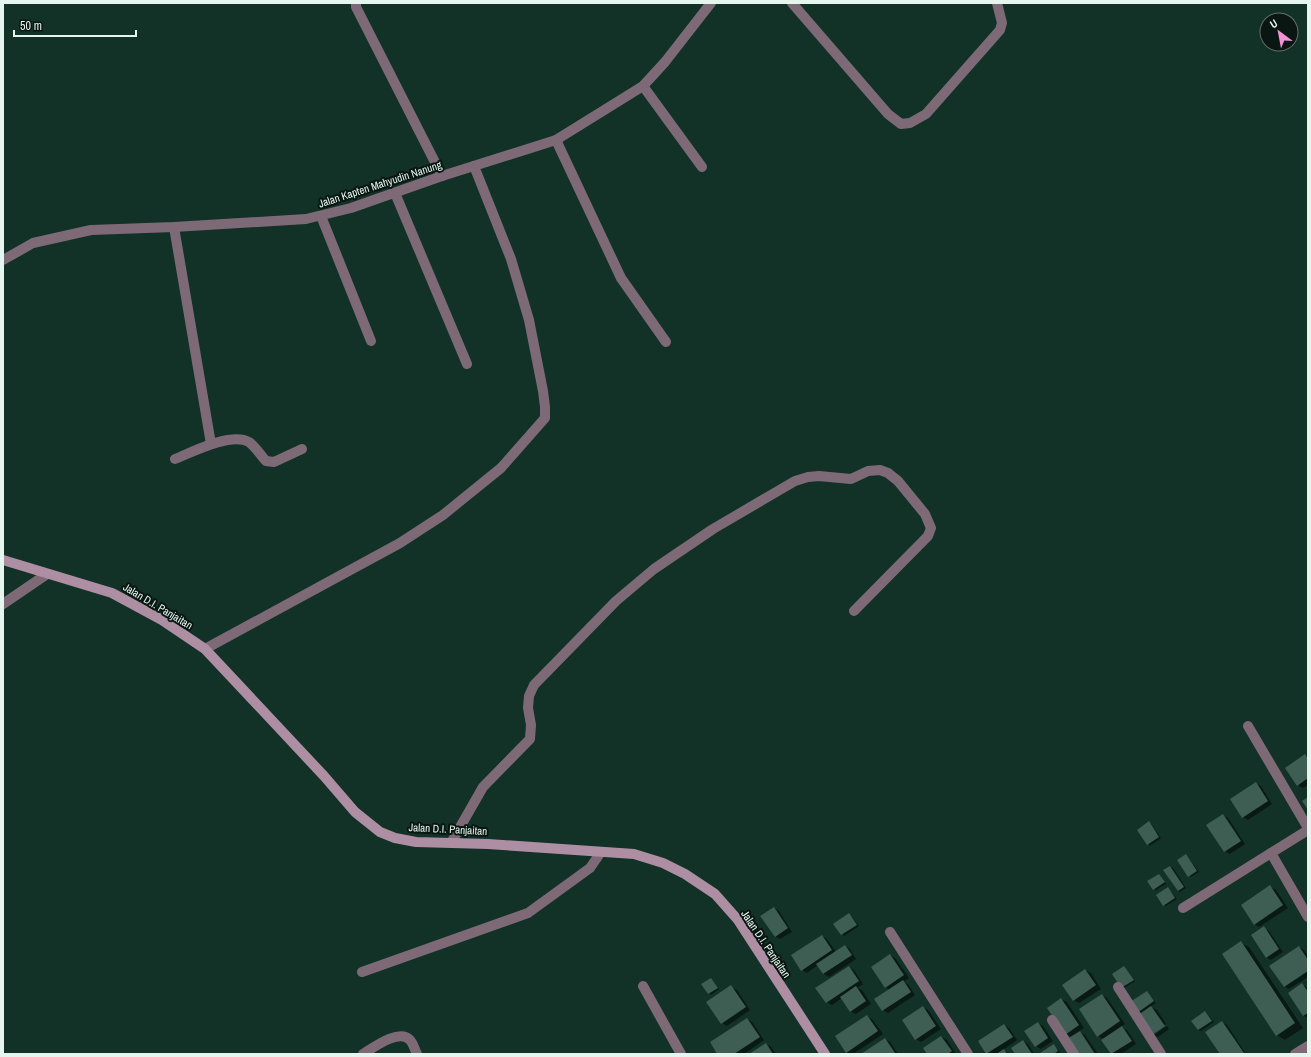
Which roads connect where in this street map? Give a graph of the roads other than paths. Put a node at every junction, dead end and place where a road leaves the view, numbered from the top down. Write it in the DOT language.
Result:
graph roads {
  1 [pos="356,3"];
  2 [pos="711,3"];
  3 [pos="792,3"];
  4 [pos="997,3"];
  5 [pos="643,86"];
  6 [pos="556,140"];
  7 [pos="474,166"];
  8 [pos="702,168"];
  9 [pos="442,176"];
  10 [pos="395,193"];
  11 [pos="321,216"];
  12 [pos="174,227"];
  13 [pos="3,260"];
  14 [pos="371,341"];
  15 [pos="666,342"];
  16 [pos="467,364"];
  17 [pos="211,444"];
  18 [pos="302,449"];
  19 [pos="175,459"];
  20 [pos="3,560"];
  21 [pos="47,574"];
  22 [pos="3,604"];
  23 [pos="854,611"];
  24 [pos="205,649"];
  25 [pos="1248,726"];
  26 [pos="1308,829"];
  27 [pos="451,843"];
  28 [pos="602,852"];
  29 [pos="1271,852"];
  30 [pos="1183,908"];
  31 [pos="1308,917"];
  32 [pos="890,932"];
  33 [pos="362,972"];
  34 [pos="643,986"];
  35 [pos="1118,987"];
  36 [pos="1052,1020"];
  37 [pos="1308,1046"];
  38 [pos="363,1054"];
  39 [pos="418,1054"];
  40 [pos="681,1054"];
  41 [pos="824,1054"];
  42 [pos="968,1054"];
  43 [pos="1074,1054"];
  44 [pos="1161,1054"];
  45 [pos="1295,1054"];
  1 -- 9 [label="street"];
  2 -- 5 [label="street, Jalan Kapten Mahyudin Nanung"];
  3 -- 4 [label="street"];
  5 -- 6 [label="street, Jalan Kapten Mahyudin Nanung"];
  5 -- 8 [label="street"];
  6 -- 7 [label="street, Jalan Kapten Mahyudin Nanung"];
  6 -- 15 [label="street"];
  7 -- 9 [label="street, Jalan Kapten Mahyudin Nanung"];
  7 -- 24 [label="street"];
  9 -- 10 [label="street, Jalan Kapten Mahyudin Nanung"];
  10 -- 11 [label="street, Jalan Kapten Mahyudin Nanung"];
  10 -- 16 [label="street"];
  11 -- 12 [label="street, Jalan Kapten Mahyudin Nanung"];
  11 -- 14 [label="street"];
  12 -- 13 [label="street, Jalan Kapten Mahyudin Nanung"];
  12 -- 17 [label="street"];
  17 -- 18 [label="street"];
  17 -- 19 [label="street"];
  20 -- 21 [label="main road, Jalan D.I. Panjaitan"];
  21 -- 22 [label="street"];
  21 -- 24 [label="main road, Jalan D.I. Panjaitan"];
  23 -- 27 [label="street"];
  24 -- 27 [label="main road, Jalan D.I. Panjaitan"];
  25 -- 26 [label="street"];
  26 -- 29 [label="street"];
  27 -- 28 [label="main road, Jalan D.I. Panjaitan"];
  28 -- 33 [label="street"];
  28 -- 41 [label="main road, Jalan D.I. Panjaitan"];
  29 -- 30 [label="street"];
  29 -- 31 [label="street"];
  32 -- 42 [label="street"];
  34 -- 40 [label="street"];
  35 -- 44 [label="street"];
  36 -- 43 [label="street"];
  37 -- 45 [label="street"];
  38 -- 39 [label="street"];
}
